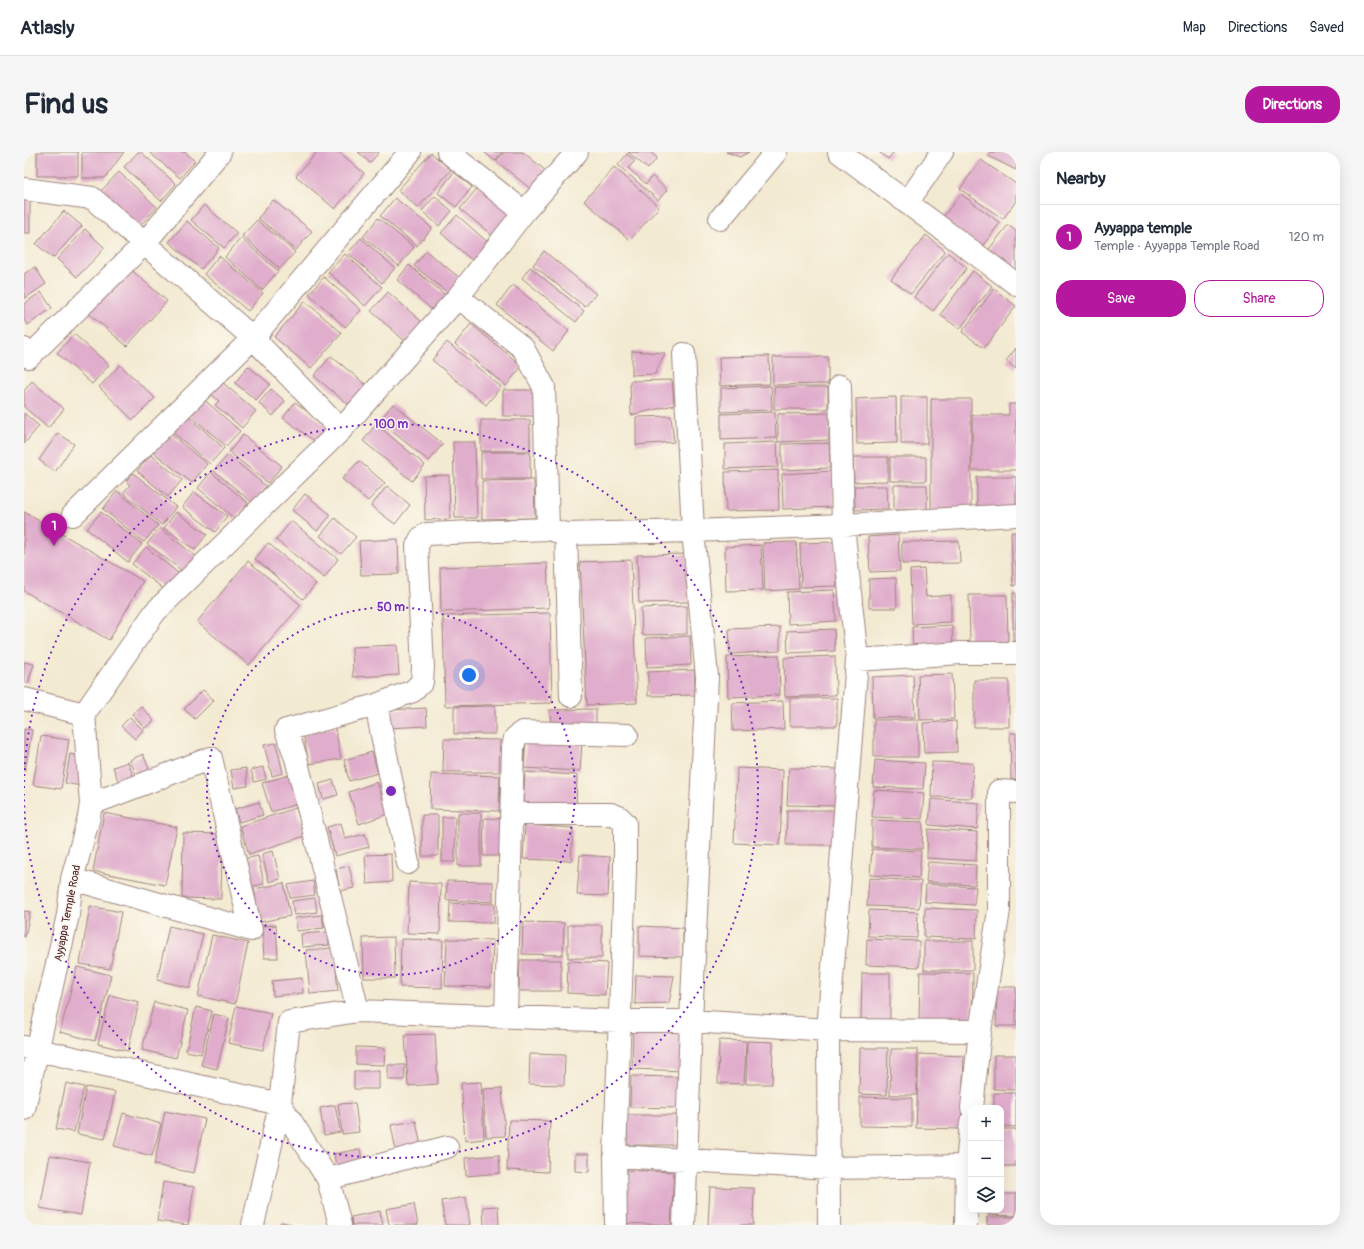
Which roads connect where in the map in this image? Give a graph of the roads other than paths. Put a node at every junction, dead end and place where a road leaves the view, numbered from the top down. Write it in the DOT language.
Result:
graph roads {
  1 [pos="220,152"];
  2 [pos="410,152"];
  3 [pos="448,152"];
  4 [pos="577,152"];
  5 [pos="776,152"];
  6 [pos="839,152"];
  7 [pos="942,152"];
  8 [pos="24,189"];
  9 [pos="907,203"];
  10 [pos="524,212"];
  11 [pos="720,219"];
  12 [pos="144,244"];
  13 [pos="1016,284"];
  14 [pos="458,297"];
  15 [pos="253,338"];
  16 [pos="24,349"];
  17 [pos="684,354"];
  18 [pos="840,386"];
  19 [pos="341,430"];
  20 [pos="73,515"];
  21 [pos="1016,515"];
  22 [pos="843,525"];
  23 [pos="557,532"];
  24 [pos="693,532"];
  25 [pos="1016,654"];
  26 [pos="857,660"];
  27 [pos="572,696"];
  28 [pos="24,699"];
  29 [pos="376,705"];
  30 [pos="84,714"];
  31 [pos="626,735"];
  32 [pos="1016,792"];
  33 [pos="91,804"];
  34 [pos="511,814"];
  35 [pos="408,863"];
  36 [pos="72,879"];
  37 [pos="1007,910"];
  38 [pos="358,1011"];
  39 [pos="506,1017"];
  40 [pos="619,1022"];
  41 [pos="691,1022"];
  42 [pos="828,1030"];
  43 [pos="980,1031"];
  44 [pos="30,1049"];
  45 [pos="280,1104"];
  46 [pos="972,1105"];
  47 [pos="24,1109"];
  48 [pos="969,1141"];
  49 [pos="447,1147"];
  50 [pos="615,1156"];
  51 [pos="687,1160"];
  52 [pos="966,1166"];
  53 [pos="829,1168"];
  54 [pos="328,1179"];
  55 [pos="253,1225"];
  56 [pos="340,1225"];
  57 [pos="616,1225"];
  58 [pos="684,1225"];
  59 [pos="829,1225"];
  60 [pos="966,1225"];
  1 -- 12 [label="street"];
  2 -- 15 [label="street"];
  3 -- 10 [label="street"];
  4 -- 10 [label="street"];
  5 -- 11 [label="street"];
  6 -- 9 [label="street"];
  7 -- 9 [label="street"];
  8 -- 12 [label="street"];
  9 -- 13 [label="street"];
  10 -- 14 [label="street"];
  12 -- 15 [label="street"];
  12 -- 16 [label="street"];
  14 -- 19 [label="street"];
  14 -- 23 [label="street"];
  15 -- 19 [label="street"];
  15 -- 20 [label="street"];
  17 -- 24 [label="street"];
  18 -- 22 [label="street"];
  19 -- 30 [label="street"];
  21 -- 22 [label="street"];
  22 -- 24 [label="street"];
  22 -- 26 [label="street"];
  23 -- 24 [label="street"];
  23 -- 27 [label="street"];
  23 -- 29 [label="street"];
  24 -- 41 [label="street"];
  25 -- 26 [label="street"];
  26 -- 42 [label="street"];
  28 -- 30 [label="street"];
  29 -- 35 [label="street"];
  29 -- 38 [label="street"];
  30 -- 33 [label="street, Ayyappa Temple Road"];
  31 -- 34 [label="street"];
  32 -- 37 [label="street"];
  33 -- 36 [label="street, Ayyappa Temple Road"];
  33 -- 36 [label="street"];
  34 -- 39 [label="street"];
  34 -- 40 [label="street"];
  36 -- 44 [label="street, Ayyappa Temple Road"];
  37 -- 43 [label="street"];
  38 -- 39 [label="street"];
  38 -- 45 [label="street"];
  39 -- 40 [label="street"];
  40 -- 41 [label="street"];
  40 -- 50 [label="street"];
  41 -- 42 [label="street"];
  41 -- 51 [label="street"];
  42 -- 43 [label="street"];
  42 -- 53 [label="street"];
  43 -- 46 [label="street"];
  44 -- 45 [label="street"];
  44 -- 47 [label="street, Ayyappa Temple Road"];
  45 -- 54 [label="street"];
  45 -- 55 [label="street"];
  48 -- 52 [label="street"];
  49 -- 54 [label="street"];
  50 -- 51 [label="street"];
  50 -- 57 [label="street"];
  51 -- 53 [label="street"];
  51 -- 58 [label="street"];
  52 -- 53 [label="street"];
  52 -- 60 [label="street"];
  53 -- 59 [label="street"];
  54 -- 56 [label="street"];
}
